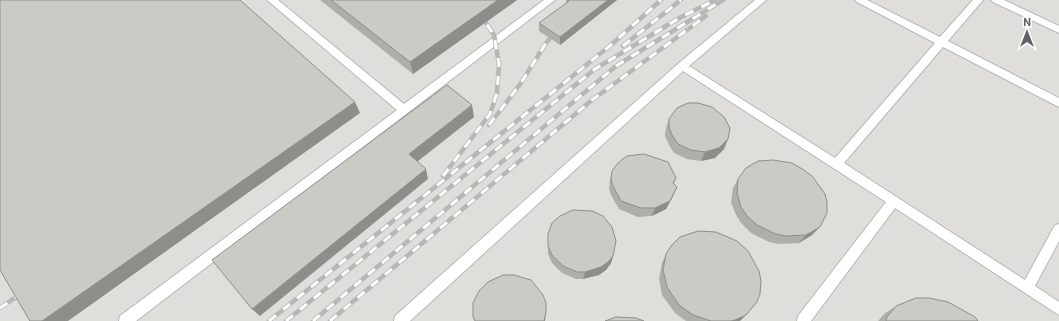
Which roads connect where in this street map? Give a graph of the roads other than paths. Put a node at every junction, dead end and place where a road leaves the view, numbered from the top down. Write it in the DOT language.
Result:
graph roads {
  1 [pos="272,0"];
  2 [pos="550,0"];
  3 [pos="761,0"];
  4 [pos="860,0"];
  5 [pos="978,0"];
  6 [pos="996,0"];
  7 [pos="1059,30"];
  8 [pos="942,42"];
  9 [pos="682,66"];
  10 [pos="1059,103"];
  11 [pos="404,110"];
  12 [pos="837,164"];
  13 [pos="894,201"];
  14 [pos="1059,229"];
  15 [pos="1027,288"];
  16 [pos="1059,309"];
  17 [pos="125,321"];
  18 [pos="400,321"];
  19 [pos="803,321"];
  1 -- 11 [label="lane"];
  2 -- 11 [label="lane"];
  3 -- 9 [label="lane"];
  4 -- 8 [label="lane"];
  5 -- 8 [label="lane"];
  6 -- 7 [label="lane"];
  8 -- 10 [label="lane"];
  8 -- 12 [label="lane"];
  9 -- 12 [label="lane"];
  9 -- 18 [label="lane"];
  11 -- 17 [label="lane"];
  12 -- 13 [label="lane"];
  13 -- 15 [label="lane"];
  13 -- 19 [label="lane"];
  14 -- 15 [label="lane"];
  15 -- 16 [label="lane"];
}
